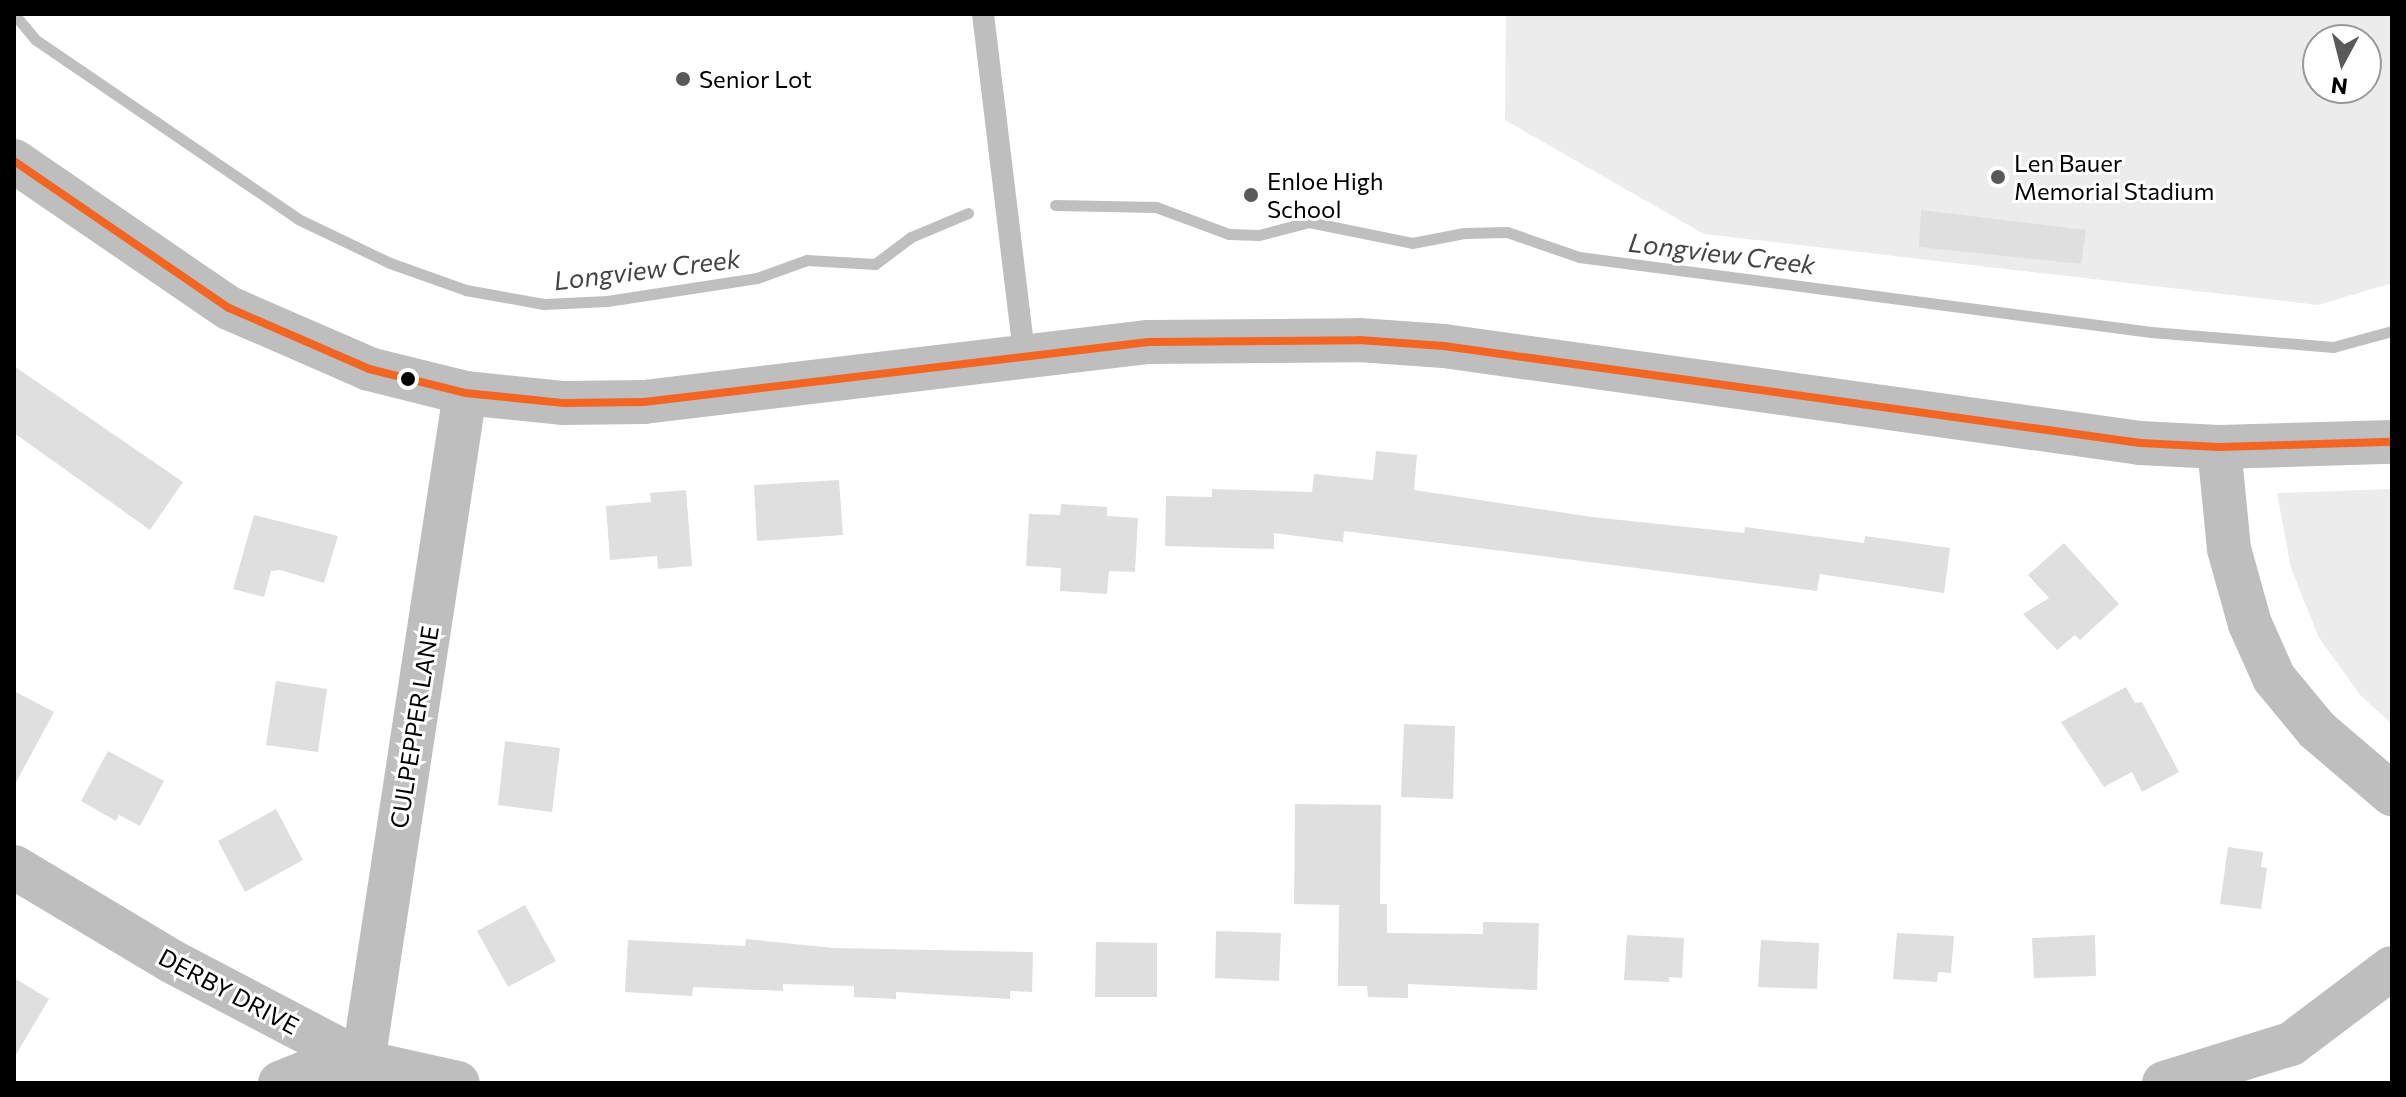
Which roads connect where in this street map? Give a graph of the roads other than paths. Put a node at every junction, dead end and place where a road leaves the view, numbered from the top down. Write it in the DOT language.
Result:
graph roads {
  1 [pos="983,14"];
  2 [pos="14,161"];
  3 [pos="1024,354"];
  4 [pos="465,393"];
  5 [pos="2392,442"];
  6 [pos="2219,447"];
  7 [pos="2392,794"];
  8 [pos="14,867"];
  9 [pos="2392,968"];
  10 [pos="376,1072"];
  11 [pos="280,1083"];
  12 [pos="458,1083"];
  13 [pos="2164,1083"];
  1 -- 3 [label="lane"];
  2 -- 4 [label="street"];
  3 -- 4 [label="street"];
  3 -- 6 [label="street"];
  4 -- 10 [label="street, CULPEPPER LANE"];
  5 -- 6 [label="street"];
  6 -- 7 [label="street"];
  8 -- 10 [label="street, DERBY DRIVE"];
  9 -- 13 [label="street"];
  10 -- 11 [label="street"];
  10 -- 12 [label="street, DERBY DRIVE"];
}
